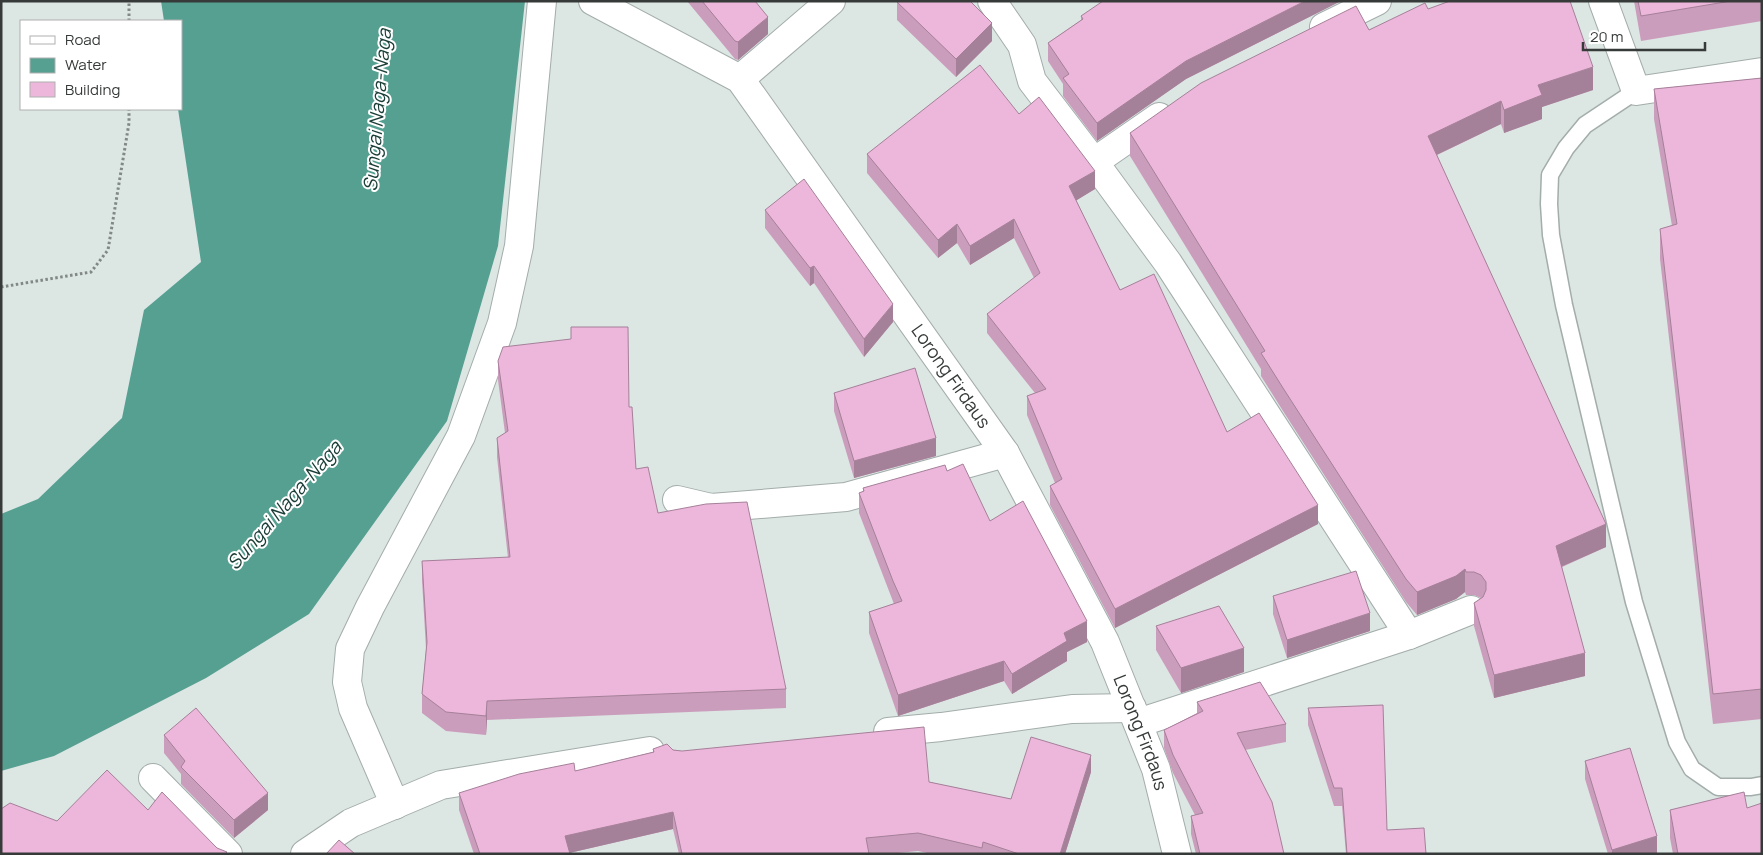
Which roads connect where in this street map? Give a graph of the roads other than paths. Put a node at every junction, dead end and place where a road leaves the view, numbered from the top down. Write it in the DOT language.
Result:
graph roads {
  1 [pos="542,1"];
  2 [pos="593,1"];
  3 [pos="831,1"];
  4 [pos="992,1"];
  5 [pos="1377,1"];
  6 [pos="1603,1"];
  7 [pos="1297,39"];
  8 [pos="1762,72"];
  9 [pos="740,79"];
  10 [pos="1636,91"];
  11 [pos="1178,104"];
  12 [pos="1094,162"];
  13 [pos="1005,452"];
  14 [pos="677,500"];
  15 [pos="1471,610"];
  16 [pos="1409,635"];
  17 [pos="1135,716"];
  18 [pos="864,735"];
  19 [pos="650,751"];
  20 [pos="153,778"];
  21 [pos="1762,785"];
  22 [pos="395,805"];
  23 [pos="228,854"];
  24 [pos="305,854"];
  25 [pos="1177,854"];
  1 -- 22 [label="street"];
  2 -- 9 [label="street, Lorong Firdaus"];
  3 -- 9 [label="street"];
  4 -- 12 [label="street"];
  5 -- 7 [label="street"];
  6 -- 10 [label="street"];
  8 -- 10 [label="street"];
  9 -- 13 [label="street, Lorong Firdaus"];
  10 -- 21 [label="lane"];
  11 -- 12 [label="street"];
  12 -- 16 [label="street"];
  13 -- 14 [label="street"];
  13 -- 17 [label="street, Lorong Firdaus"];
  15 -- 16 [label="street"];
  16 -- 17 [label="street"];
  17 -- 18 [label="street"];
  17 -- 25 [label="street, Lorong Firdaus"];
  19 -- 22 [label="street"];
  20 -- 23 [label="street"];
  22 -- 24 [label="street"];
}
